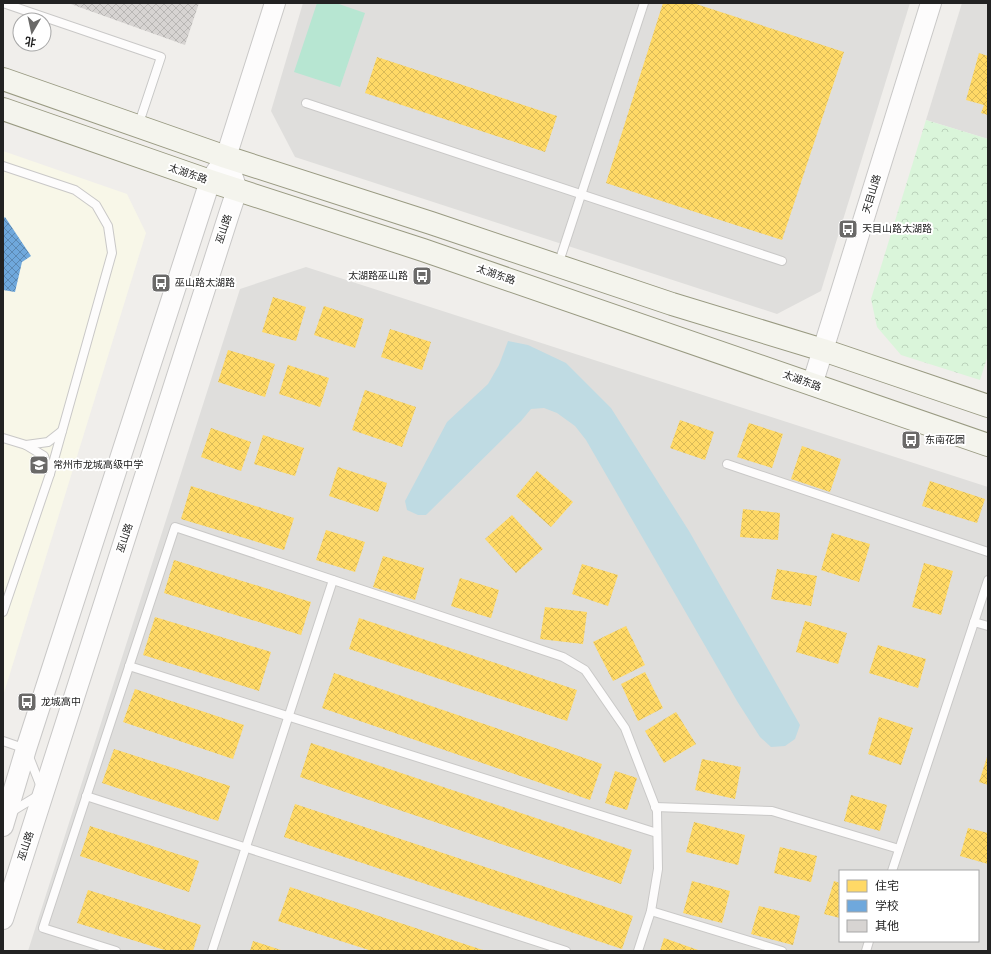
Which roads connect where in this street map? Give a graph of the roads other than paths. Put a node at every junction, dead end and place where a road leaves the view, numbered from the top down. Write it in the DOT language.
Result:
graph roads {
  1 [pos="3,3"];
  2 [pos="275,3"];
  3 [pos="644,3"];
  4 [pos="931,3"];
  5 [pos="3,79"];
  6 [pos="306,103"];
  7 [pos="3,109"];
  8 [pos="138,126"];
  9 [pos="226,157"];
  10 [pos="3,166"];
  11 [pos="210,181"];
  12 [pos="237,190"];
  13 [pos="581,194"];
  14 [pos="782,261"];
  15 [pos="558,265"];
  16 [pos="823,350"];
  17 [pos="812,385"];
  18 [pos="988,406"];
  19 [pos="62,431"];
  20 [pos="3,438"];
  21 [pos="26,445"];
  22 [pos="988,445"];
  23 [pos="727,464"];
  24 [pos="50,474"];
  25 [pos="988,552"];
  26 [pos="334,580"];
  27 [pos="988,580"];
  28 [pos="3,612"];
  29 [pos="974,622"];
  30 [pos="988,626"];
  31 [pos="129,666"];
  32 [pos="289,716"];
  33 [pos="3,741"];
  34 [pos="26,749"];
  35 [pos="43,792"];
  36 [pos="86,796"];
  37 [pos="655,807"];
  38 [pos="4,818"];
  39 [pos="657,833"];
  40 [pos="246,848"];
  41 [pos="899,849"];
  42 [pos="892,870"];
  43 [pos="651,911"];
  44 [pos="3,919"];
  45 [pos="116,951"];
  46 [pos="212,951"];
  47 [pos="566,951"];
  48 [pos="638,951"];
  49 [pos="782,951"];
  1 -- 8 [label="lane"];
  2 -- 9 [label="street"];
  3 -- 13 [label="lane"];
  4 -- 16 [label="street, 天目山路"];
  5 -- 8 [label="main road"];
  6 -- 13 [label="lane"];
  7 -- 11 [label="main road, 太湖东路"];
  8 -- 9 [label="main road"];
  9 -- 11 [label="street"];
  9 -- 12 [label="street"];
  9 -- 15 [label="main road"];
  10 -- 19 [label="lane"];
  11 -- 12 [label="main road, 太湖东路"];
  11 -- 34 [label="street"];
  12 -- 17 [label="main road, 太湖东路"];
  12 -- 35 [label="street, 巫山路"];
  13 -- 14 [label="lane"];
  13 -- 15 [label="lane"];
  15 -- 16 [label="main road"];
  16 -- 17 [label="street, 天目山路"];
  16 -- 18 [label="main road"];
  17 -- 22 [label="main road, 太湖东路"];
  19 -- 21 [label="lane"];
  19 -- 24 [label="lane"];
  20 -- 21 [label="lane"];
  21 -- 24 [label="lane"];
  23 -- 25 [label="lane"];
  24 -- 28 [label="lane"];
  26 -- 31 [label="lane"];
  26 -- 32 [label="lane"];
  26 -- 37 [label="lane"];
  27 -- 29 [label="lane"];
  29 -- 30 [label="lane"];
  29 -- 41 [label="lane"];
  31 -- 32 [label="lane"];
  31 -- 36 [label="lane"];
  32 -- 39 [label="lane"];
  32 -- 40 [label="lane"];
  33 -- 34 [label="lane"];
  34 -- 35 [label="lane"];
  34 -- 38 [label="street"];
  35 -- 38 [label="lane"];
  35 -- 44 [label="street, 巫山路"];
  36 -- 40 [label="lane"];
  36 -- 45 [label="lane"];
  37 -- 39 [label="lane"];
  37 -- 41 [label="lane"];
  39 -- 43 [label="lane"];
  40 -- 46 [label="lane"];
  40 -- 47 [label="lane"];
  41 -- 42 [label="lane"];
  43 -- 48 [label="lane"];
  43 -- 49 [label="lane"];
}
